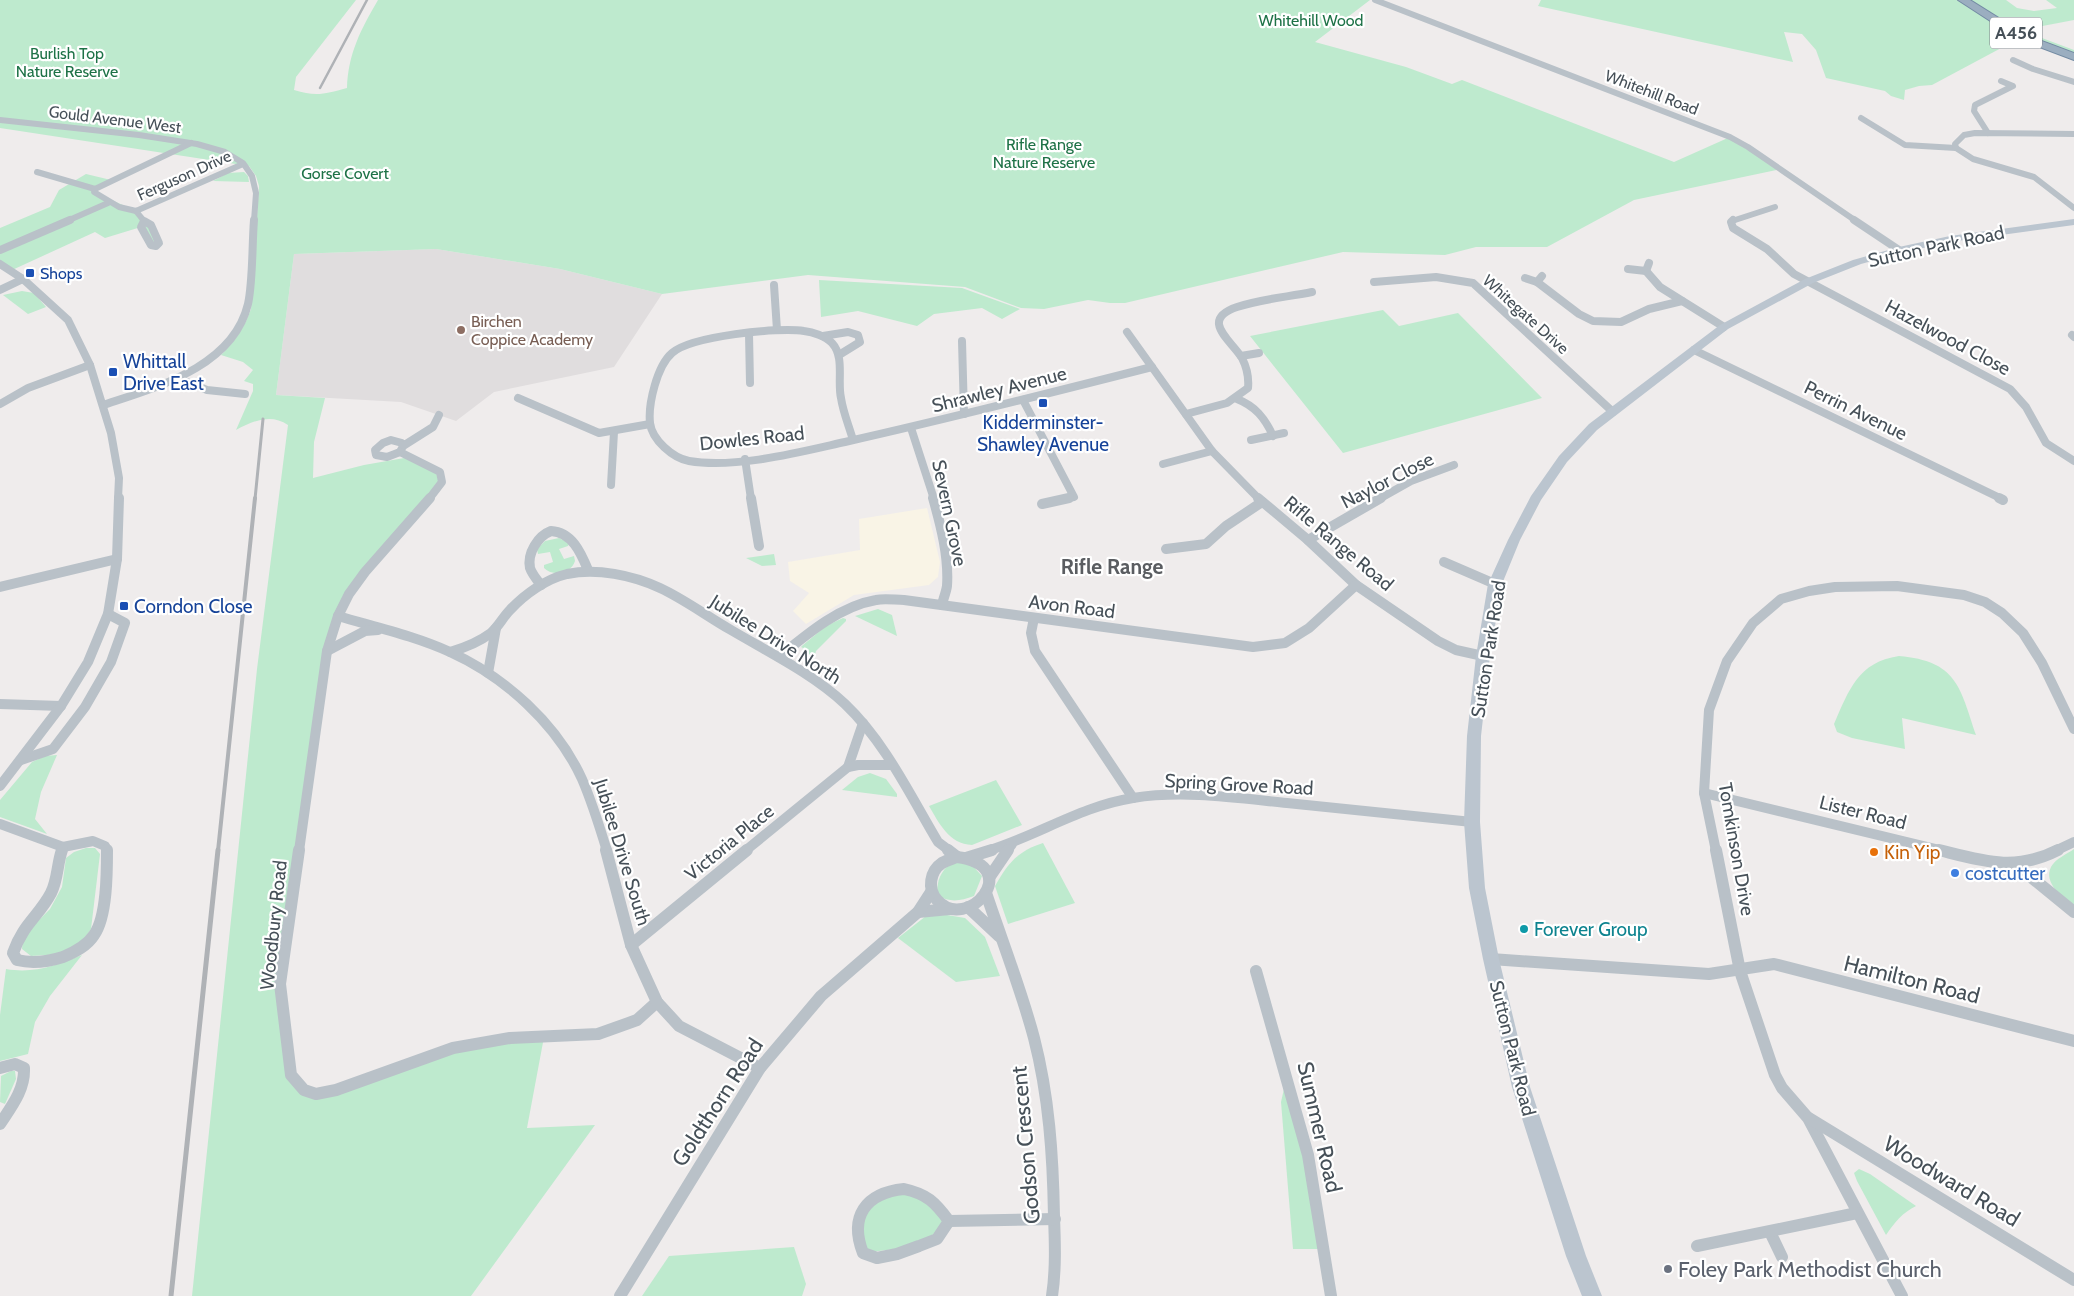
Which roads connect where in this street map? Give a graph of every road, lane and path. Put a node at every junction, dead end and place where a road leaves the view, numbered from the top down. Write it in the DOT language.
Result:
graph roads {
  1 [pos="1375,0"];
  2 [pos="1963,0"];
  3 [pos="2074,57"];
  4 [pos="2013,60"];
  5 [pos="2001,81"];
  6 [pos="2074,82"];
  7 [pos="1860,118"];
  8 [pos="0,120"];
  9 [pos="1988,133"];
  10 [pos="2074,134"];
  11 [pos="191,143"];
  12 [pos="1956,148"];
  13 [pos="243,164"];
  14 [pos="37,172"];
  15 [pos="95,189"];
  16 [pos="108,202"];
  17 [pos="1775,207"];
  18 [pos="2074,208"];
  19 [pos="136,211"];
  20 [pos="144,221"];
  21 [pos="2074,222"];
  22 [pos="0,250"];
  23 [pos="1898,250"];
  24 [pos="0,264"];
  25 [pos="1628,269"];
  26 [pos="1525,278"];
  27 [pos="23,279"];
  28 [pos="1374,282"];
  29 [pos="1809,282"];
  30 [pos="774,285"];
  31 [pos="0,290"];
  32 [pos="1312,292"];
  33 [pos="1682,301"];
  34 [pos="1724,327"];
  35 [pos="777,330"];
  36 [pos="1127,332"];
  37 [pos="749,334"];
  38 [pos="823,336"];
  39 [pos="962,341"];
  40 [pos="1694,350"];
  41 [pos="1259,354"];
  42 [pos="839,355"];
  43 [pos="1241,356"];
  44 [pos="90,365"];
  45 [pos="1152,367"];
  46 [pos="177,378"];
  47 [pos="750,383"];
  48 [pos="245,394"];
  49 [pos="518,398"];
  50 [pos="1237,399"];
  51 [pos="1023,400"];
  52 [pos="0,404"];
  53 [pos="104,405"];
  54 [pos="1613,412"];
  55 [pos="964,414"];
  56 [pos="1186,414"];
  57 [pos="439,415"];
  58 [pos="650,424"];
  59 [pos="911,428"];
  60 [pos="614,432"];
  61 [pos="1284,434"];
  62 [pos="1273,436"];
  63 [pos="853,440"];
  64 [pos="1251,440"];
  65 [pos="1212,452"];
  66 [pos="745,459"];
  67 [pos="2074,461"];
  68 [pos="1163,464"];
  69 [pos="1454,465"];
  70 [pos="612,486"];
  71 [pos="2003,500"];
  72 [pos="1262,502"];
  73 [pos="1042,504"];
  74 [pos="1308,540"];
  75 [pos="759,546"];
  76 [pos="1166,549"];
  77 [pos="117,559"];
  78 [pos="1444,562"];
  79 [pos="588,570"];
  80 [pos="1495,584"];
  81 [pos="541,585"];
  82 [pos="1356,585"];
  83 [pos="0,587"];
  84 [pos="942,605"];
  85 [pos="108,614"];
  86 [pos="338,616"];
  87 [pos="1034,618"];
  88 [pos="496,628"];
  89 [pos="384,629"];
  90 [pos="327,651"];
  91 [pos="450,652"];
  92 [pos="1483,656"];
  93 [pos="779,657"];
  94 [pos="488,673"];
  95 [pos="0,704"];
  96 [pos="61,706"];
  97 [pos="862,723"];
  98 [pos="2074,729"];
  99 [pos="21,760"];
  100 [pos="892,765"];
  101 [pos="848,767"];
  102 [pos="0,786"];
  103 [pos="1704,793"];
  104 [pos="1133,798"];
  105 [pos="1472,822"];
  106 [pos="0,824"];
  107 [pos="938,842"];
  108 [pos="2074,842"];
  109 [pos="1012,844"];
  110 [pos="63,847"];
  111 [pos="962,857"];
  112 [pos="2015,864"];
  113 [pos="938,866"];
  114 [pos="989,878"];
  115 [pos="931,892"];
  116 [pos="986,893"];
  117 [pos="963,908"];
  118 [pos="918,912"];
  119 [pos="2074,912"];
  120 [pos="999,937"];
  121 [pos="631,945"];
  122 [pos="1491,959"];
  123 [pos="1256,971"];
  124 [pos="1740,971"];
  125 [pos="657,1002"];
  126 [pos="2074,1041"];
  127 [pos="0,1068"];
  128 [pos="760,1068"];
  129 [pos="1808,1118"];
  130 [pos="0,1124"];
  131 [pos="1857,1213"];
  132 [pos="1055,1220"];
  133 [pos="949,1221"];
  134 [pos="1770,1232"];
  135 [pos="1697,1246"];
  136 [pos="1782,1257"];
  137 [pos="2074,1280"];
  138 [pos="620,1296"];
  139 [pos="1052,1296"];
  140 [pos="1331,1296"];
  141 [pos="1592,1296"];
  142 [pos="1902,1296"];
  1 -- 23 [label="street, Whitehill Road"];
  2 -- 3 [label="highway, A456"];
  4 -- 6 [label="street"];
  5 -- 9 [label="street"];
  7 -- 12 [label="street"];
  8 -- 11 [label="street, Gould Avenue West"];
  9 -- 10 [label="street"];
  9 -- 12 [label="street"];
  11 -- 13 [label="street, Gould Avenue West"];
  11 -- 15 [label="street, Ferguson Drive"];
  12 -- 18 [label="street"];
  13 -- 19 [label="street, Ferguson Drive"];
  13 -- 46 [label="street"];
  14 -- 15 [label="street"];
  15 -- 16 [label="street"];
  16 -- 19 [label="street"];
  16 -- 22 [label="street"];
  17 -- 29 [label="street, Hazelwood Close"];
  19 -- 20 [label="street"];
  21 -- 23 [label="main road, Sutton Park Road"];
  23 -- 29 [label="main road, Sutton Park Road"];
  24 -- 27 [label="street"];
  25 -- 33 [label="street"];
  26 -- 33 [label="street"];
  27 -- 31 [label="street"];
  27 -- 44 [label="street"];
  28 -- 54 [label="street, Whitegate Drive"];
  29 -- 34 [label="main road, Sutton Park Road"];
  29 -- 67 [label="street, Hazelwood Close"];
  30 -- 35 [label="street"];
  32 -- 43 [label="street"];
  33 -- 34 [label="street"];
  34 -- 40 [label="main road, Sutton Park Road"];
  35 -- 37 [label="street"];
  35 -- 38 [label="street"];
  36 -- 45 [label="street, Rifle Range Road"];
  37 -- 47 [label="street"];
  37 -- 58 [label="street"];
  38 -- 42 [label="street"];
  38 -- 42 [label="street"];
  39 -- 55 [label="street"];
  40 -- 54 [label="main road, Sutton Park Road"];
  40 -- 71 [label="street, Perrin Avenue"];
  41 -- 43 [label="street"];
  42 -- 63 [label="street"];
  43 -- 50 [label="street"];
  44 -- 52 [label="street"];
  44 -- 53 [label="street"];
  45 -- 51 [label="street, Shrawley Avenue"];
  45 -- 56 [label="street, Rifle Range Road"];
  46 -- 48 [label="street"];
  46 -- 53 [label="street"];
  49 -- 60 [label="street"];
  50 -- 56 [label="street"];
  50 -- 62 [label="street"];
  51 -- 55 [label="street, Shrawley Avenue"];
  51 -- 73 [label="street"];
  53 -- 77 [label="street"];
  54 -- 80 [label="main road, Sutton Park Road"];
  55 -- 59 [label="street, Shrawley Avenue"];
  56 -- 65 [label="street, Rifle Range Road"];
  57 -- 86 [label="street, Woodbury Road"];
  58 -- 60 [label="street"];
  58 -- 66 [label="street, Dowles Road"];
  59 -- 63 [label="street, Shrawley Avenue"];
  59 -- 84 [label="street, Severn Grove"];
  60 -- 70 [label="street"];
  61 -- 62 [label="street"];
  62 -- 64 [label="street"];
  63 -- 66 [label="street, Dowles Road"];
  65 -- 68 [label="street"];
  65 -- 72 [label="street, Rifle Range Road"];
  66 -- 75 [label="street"];
  69 -- 74 [label="street, Naylor Close"];
  72 -- 74 [label="street, Rifle Range Road"];
  72 -- 76 [label="street"];
  74 -- 82 [label="street, Rifle Range Road"];
  77 -- 83 [label="street"];
  77 -- 85 [label="street"];
  78 -- 80 [label="street"];
  79 -- 81 [label="street, Jubilee Drive North"];
  79 -- 81 [label="street"];
  79 -- 93 [label="street, Jubilee Drive North"];
  80 -- 92 [label="main road, Sutton Park Road"];
  81 -- 88 [label="street, Jubilee Drive North"];
  82 -- 87 [label="street, Avon Road"];
  82 -- 92 [label="street, Rifle Range Road"];
  84 -- 87 [label="street, Avon Road"];
  84 -- 93 [label="street, Avon Road"];
  85 -- 96 [label="street"];
  85 -- 99 [label="street"];
  86 -- 89 [label="street, Jubilee Drive South"];
  86 -- 90 [label="street, Woodbury Road"];
  87 -- 104 [label="street"];
  88 -- 91 [label="street, Jubilee Drive North"];
  88 -- 94 [label="street, Jubilee Drive North"];
  89 -- 90 [label="street"];
  89 -- 91 [label="street, Jubilee Drive South"];
  90 -- 125 [label="street, Woodbury Road"];
  91 -- 94 [label="street, Jubilee Drive South"];
  92 -- 105 [label="main road, Sutton Park Road"];
  93 -- 97 [label="street, Jubilee Drive North"];
  94 -- 121 [label="street, Jubilee Drive South"];
  95 -- 96 [label="street"];
  96 -- 99 [label="street"];
  97 -- 100 [label="street, Jubilee Drive North"];
  97 -- 101 [label="street"];
  98 -- 103 [label="street, Tomkinson Drive"];
  99 -- 102 [label="street"];
  100 -- 101 [label="street"];
  100 -- 107 [label="street, Jubilee Drive North"];
  101 -- 121 [label="street, Victoria Place"];
  103 -- 112 [label="street, Lister Road"];
  103 -- 124 [label="street, Tomkinson Drive"];
  104 -- 105 [label="street, Spring Grove Road"];
  104 -- 109 [label="street, Spring Grove Road"];
  105 -- 122 [label="main road, Sutton Park Road"];
  106 -- 110 [label="street"];
  107 -- 111 [label="street, Jubilee Drive North"];
  107 -- 113 [label="street"];
  108 -- 112 [label="street, Lister Road"];
  109 -- 111 [label="street, Spring Grove Road"];
  109 -- 114 [label="street"];
  110 -- 110 [label="street"];
  111 -- 113 [label="street"];
  111 -- 114 [label="street"];
  112 -- 119 [label="street"];
  113 -- 115 [label="street"];
  114 -- 116 [label="street"];
  115 -- 117 [label="street"];
  115 -- 118 [label="street, Goldthorn Road"];
  116 -- 117 [label="street"];
  116 -- 120 [label="street, Godson Crescent"];
  117 -- 118 [label="street"];
  117 -- 120 [label="street, Godson Crescent"];
  118 -- 128 [label="street, Goldthorn Road"];
  120 -- 132 [label="street, Godson Crescent"];
  121 -- 125 [label="street, Jubilee Drive South"];
  122 -- 124 [label="street, Hamilton Road"];
  122 -- 141 [label="main road, Sutton Park Road"];
  123 -- 140 [label="street, Summer Road"];
  124 -- 126 [label="street, Hamilton Road"];
  124 -- 129 [label="street, Tomkinson Drive"];
  125 -- 128 [label="street, Jubilee Drive South"];
  127 -- 130 [label="street"];
  128 -- 138 [label="street, Goldthorn Road"];
  129 -- 131 [label="street"];
  129 -- 137 [label="street, Woodward Road"];
  131 -- 134 [label="street"];
  131 -- 142 [label="street"];
  132 -- 133 [label="street"];
  132 -- 139 [label="street, Godson Crescent"];
  133 -- 133 [label="street"];
  134 -- 135 [label="street"];
  134 -- 136 [label="street"];
}
